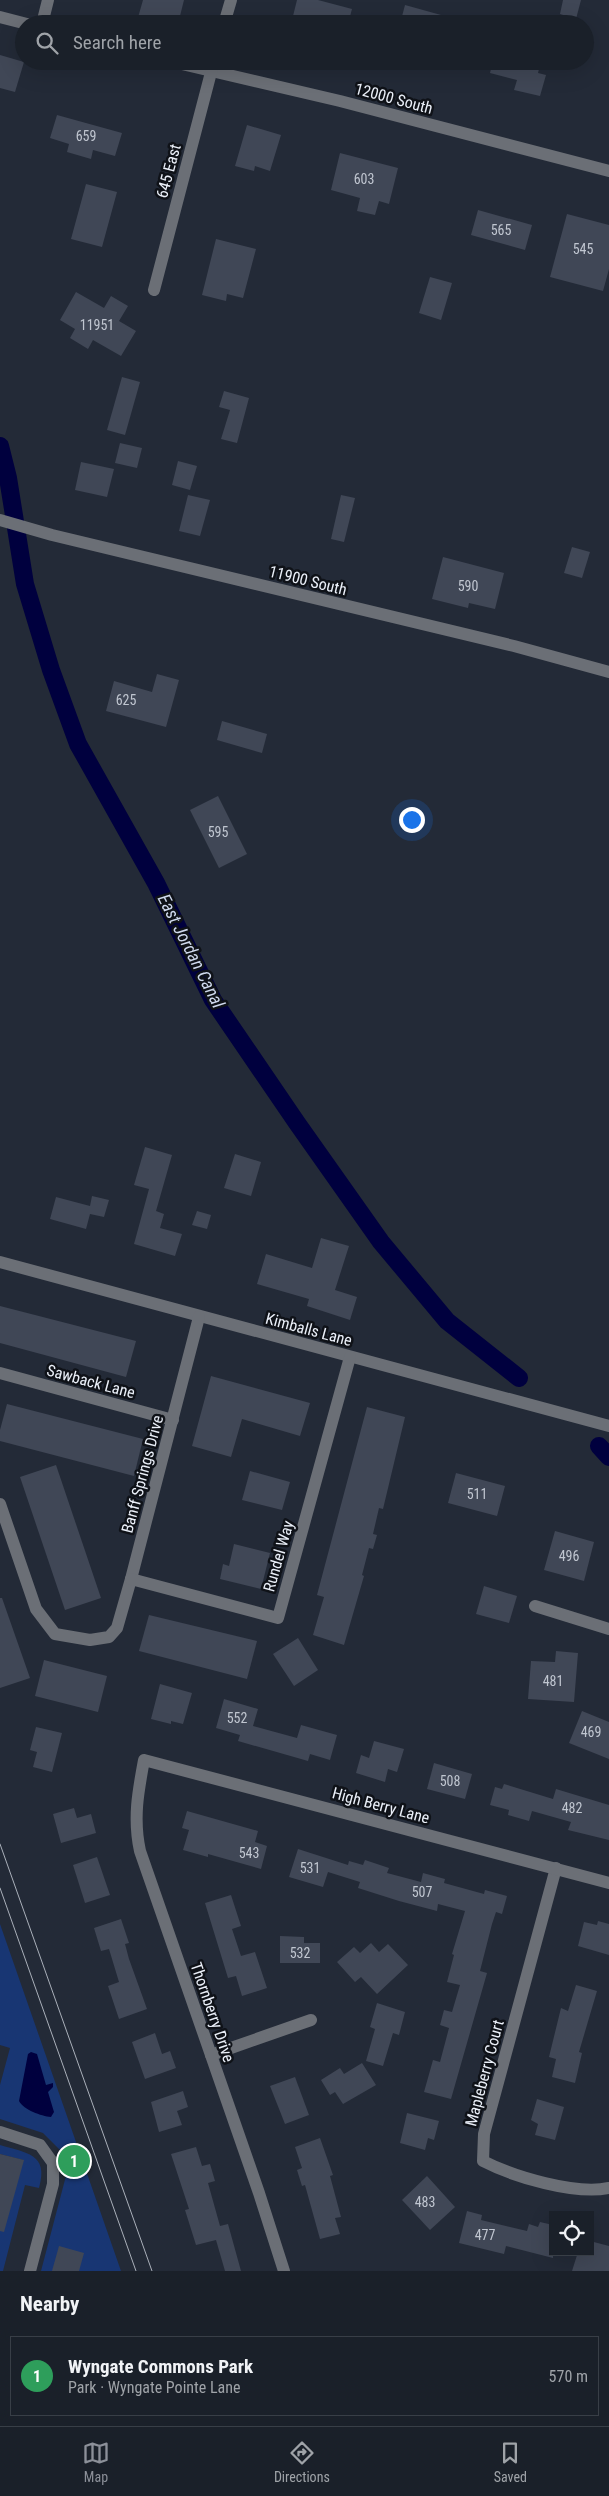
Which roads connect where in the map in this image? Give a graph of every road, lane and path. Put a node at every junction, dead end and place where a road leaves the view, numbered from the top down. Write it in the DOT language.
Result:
graph roads {
  1 [pos="48,0"];
  2 [pos="230,0"];
  3 [pos="44,15"];
  4 [pos="226,15"];
  5 [pos="0,17"];
  6 [pos="15,21"];
  7 [pos="212,70"];
  8 [pos="228,70"];
  9 [pos="609,171"];
  10 [pos="154,290"];
  11 [pos="6,522"];
  12 [pos="609,672"];
  13 [pos="0,1262"];
  14 [pos="199,1317"];
  15 [pos="350,1357"];
  16 [pos="0,1373"];
  17 [pos="173,1420"];
  18 [pos="609,1426"];
  19 [pos="0,1504"];
  20 [pos="132,1579"];
  21 [pos="535,1606"];
  22 [pos="609,1628"];
  23 [pos="144,1760"];
  24 [pos="556,1868"];
  25 [pos="609,1883"];
  26 [pos="311,2020"];
  27 [pos="211,2055"];
  28 [pos="0,2132"];
  29 [pos="609,2188"];
  30 [pos="30,2271"];
  31 [pos="284,2271"];
  1 -- 3 [label="street"];
  2 -- 4 [label="street"];
  5 -- 6 [label="street"];
  7 -- 10 [label="street, 645 East"];
  8 -- 9 [label="street, 12000 South"];
  11 -- 12 [label="street, 11900 South"];
  13 -- 14 [label="street, Kimballs Lane"];
  14 -- 15 [label="street, Kimballs Lane"];
  14 -- 17 [label="street, Banff Springs Drive"];
  15 -- 18 [label="street, Kimballs Lane"];
  15 -- 20 [label="street, Rundel Way"];
  16 -- 17 [label="street, Sawback Lane"];
  17 -- 20 [label="street, Banff Springs Drive"];
  19 -- 20 [label="street, Banff Springs Drive"];
  21 -- 22 [label="street"];
  23 -- 24 [label="street, High Berry Lane"];
  23 -- 27 [label="street, Thornberry Drive"];
  24 -- 25 [label="street, High Berry Lane"];
  24 -- 29 [label="street, Mapleberry Court"];
  26 -- 27 [label="street"];
  27 -- 31 [label="street, Thornberry Drive"];
  28 -- 30 [label="street"];
}
